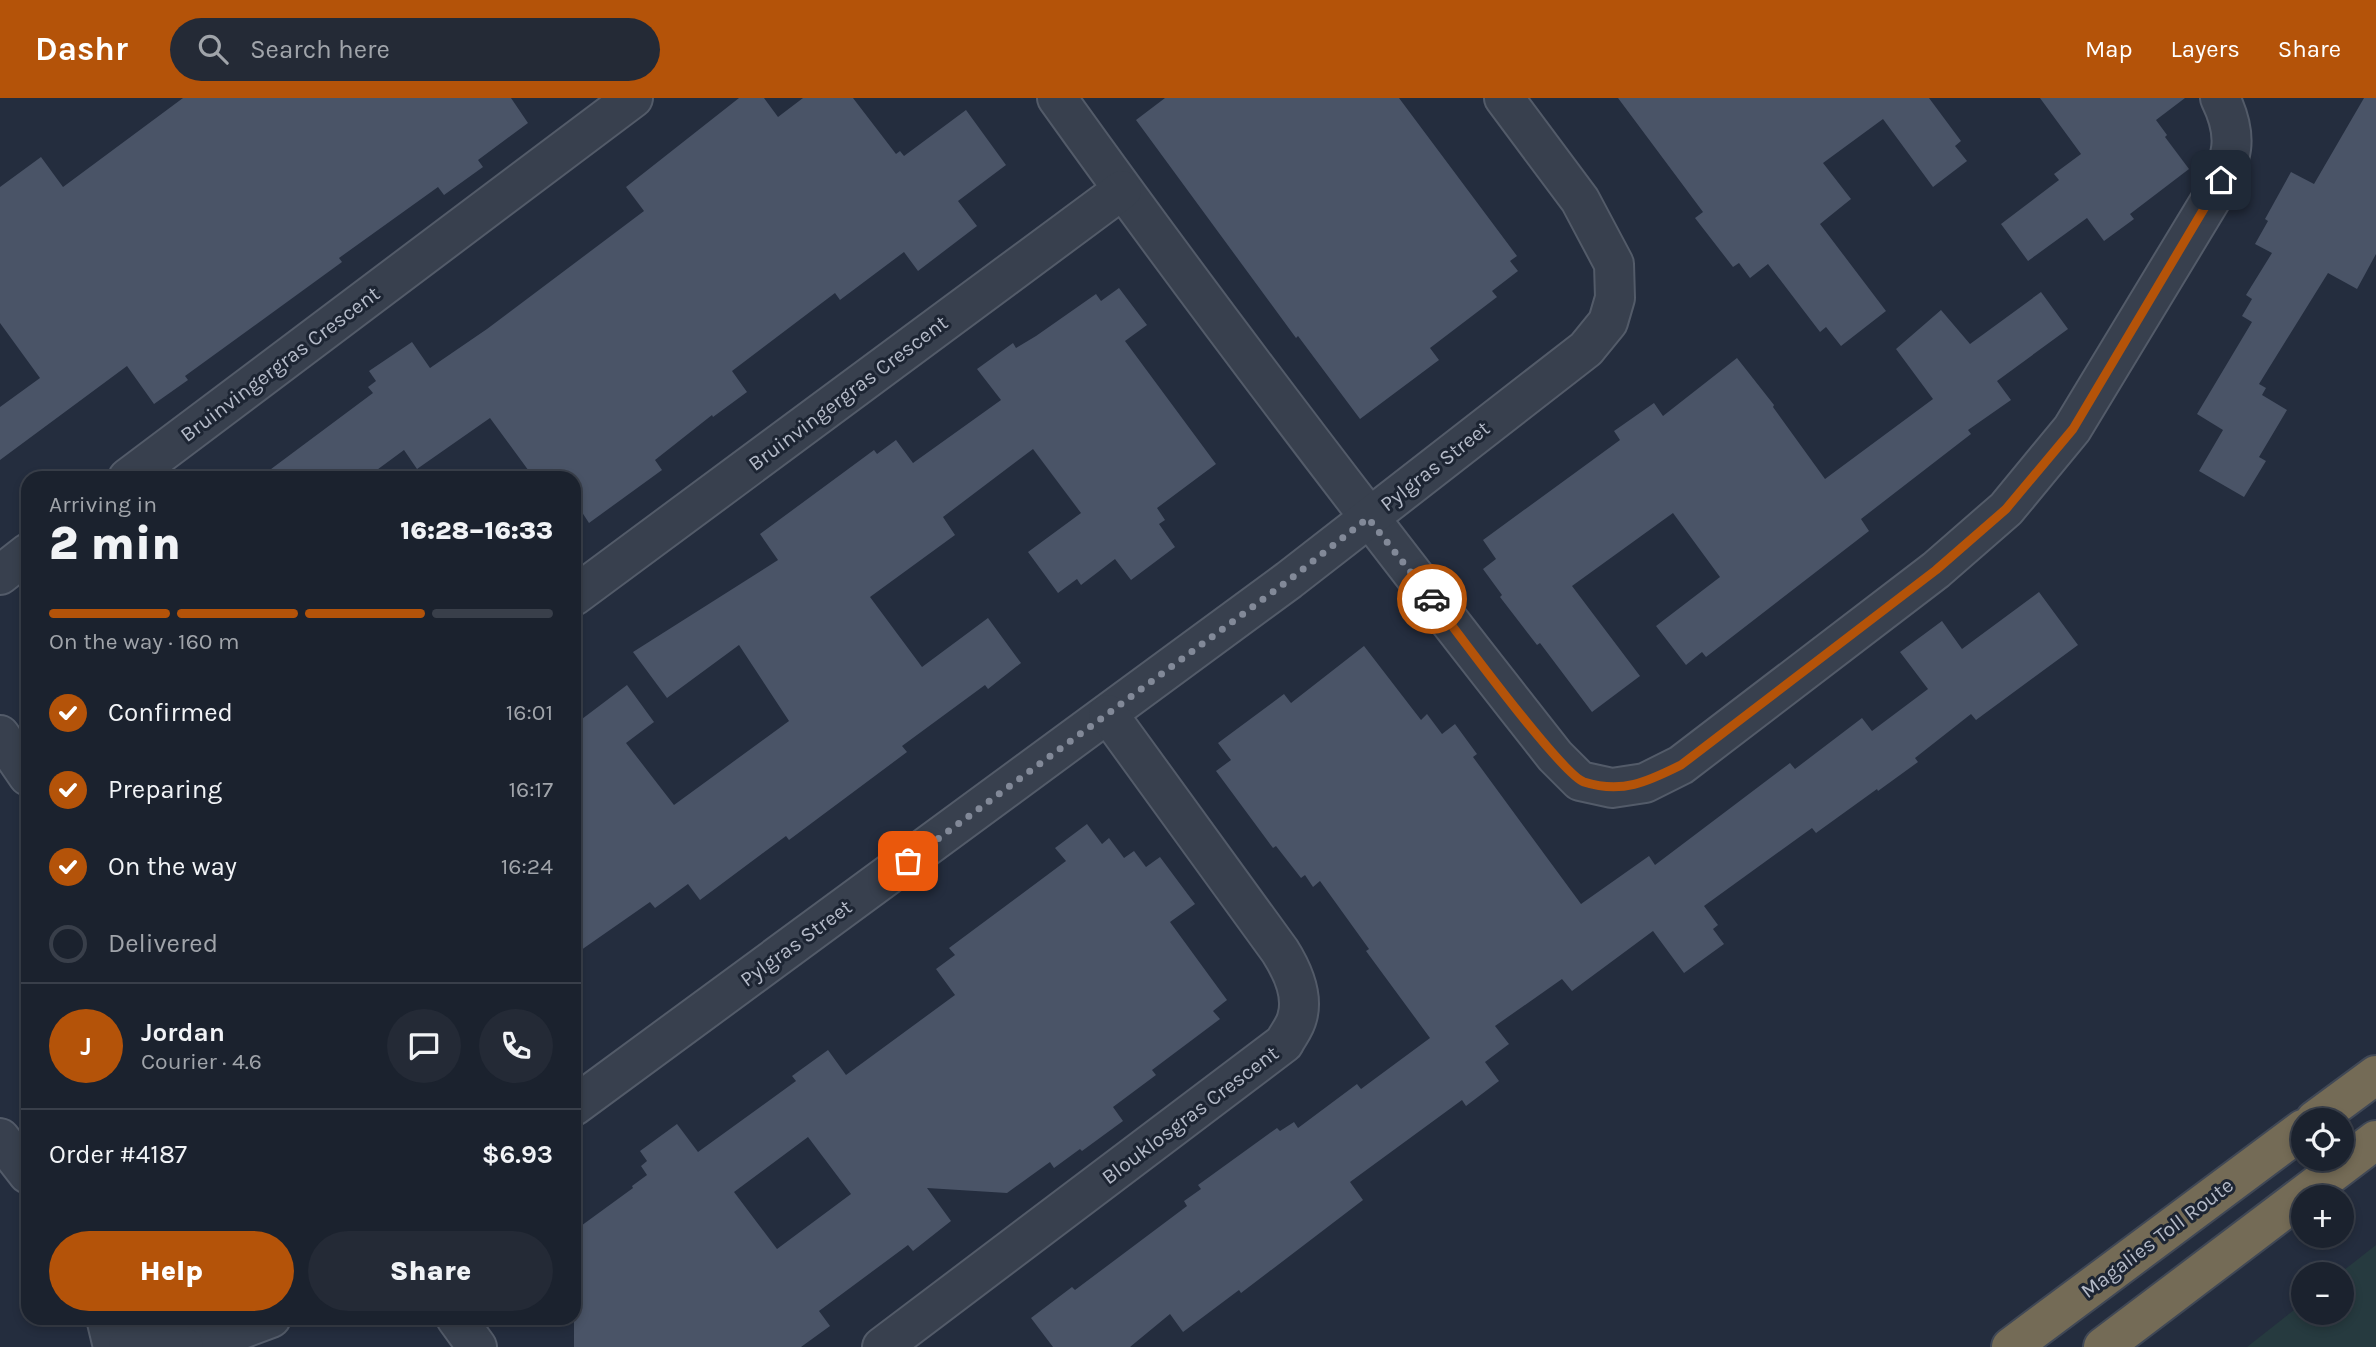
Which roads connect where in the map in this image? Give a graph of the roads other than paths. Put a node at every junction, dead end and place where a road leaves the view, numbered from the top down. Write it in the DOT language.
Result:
graph roads {
  1 [pos="633,98"];
  2 [pos="1057,98"];
  3 [pos="1504,98"];
  4 [pos="2220,98"];
  5 [pos="1122,190"];
  6 [pos="137,471"];
  7 [pos="1368,518"];
  8 [pos="21,558"];
  9 [pos="0,575"];
  10 [pos="581,591"];
  11 [pos="1108,714"];
  12 [pos="0,735"];
  13 [pos="21,766"];
  14 [pos="2376,1075"];
  15 [pos="581,1101"];
  16 [pos="2331,1108"];
  17 [pos="0,1138"];
  18 [pos="2291,1138"];
  19 [pos="2376,1140"];
  20 [pos="21,1165"];
  21 [pos="108,1325"];
  22 [pos="252,1325"];
  23 [pos="282,1325"];
  24 [pos="461,1325"];
  25 [pos="159,1338"];
  26 [pos="113,1347"];
  27 [pos="258,1347"];
  28 [pos="477,1347"];
  29 [pos="882,1347"];
  30 [pos="2011,1347"];
  31 [pos="2104,1347"];
  1 -- 6 [label="street, Bruinvingergras Crescent"];
  2 -- 5 [label="street"];
  3 -- 7 [label="street, Pylgras Street"];
  4 -- 7 [label="street"];
  5 -- 7 [label="street"];
  5 -- 10 [label="street, Bruinvingergras Crescent"];
  7 -- 11 [label="street, Pylgras Street"];
  8 -- 9 [label="street"];
  11 -- 15 [label="street, Pylgras Street"];
  11 -- 29 [label="street, Blouklosgras Crescent"];
  12 -- 13 [label="street"];
  14 -- 16 [label="highway"];
  17 -- 20 [label="street"];
  18 -- 30 [label="highway, Magalies Toll Route"];
  19 -- 31 [label="highway"];
  21 -- 26 [label="street"];
  22 -- 25 [label="street"];
  23 -- 27 [label="street"];
  24 -- 28 [label="street"];
}
